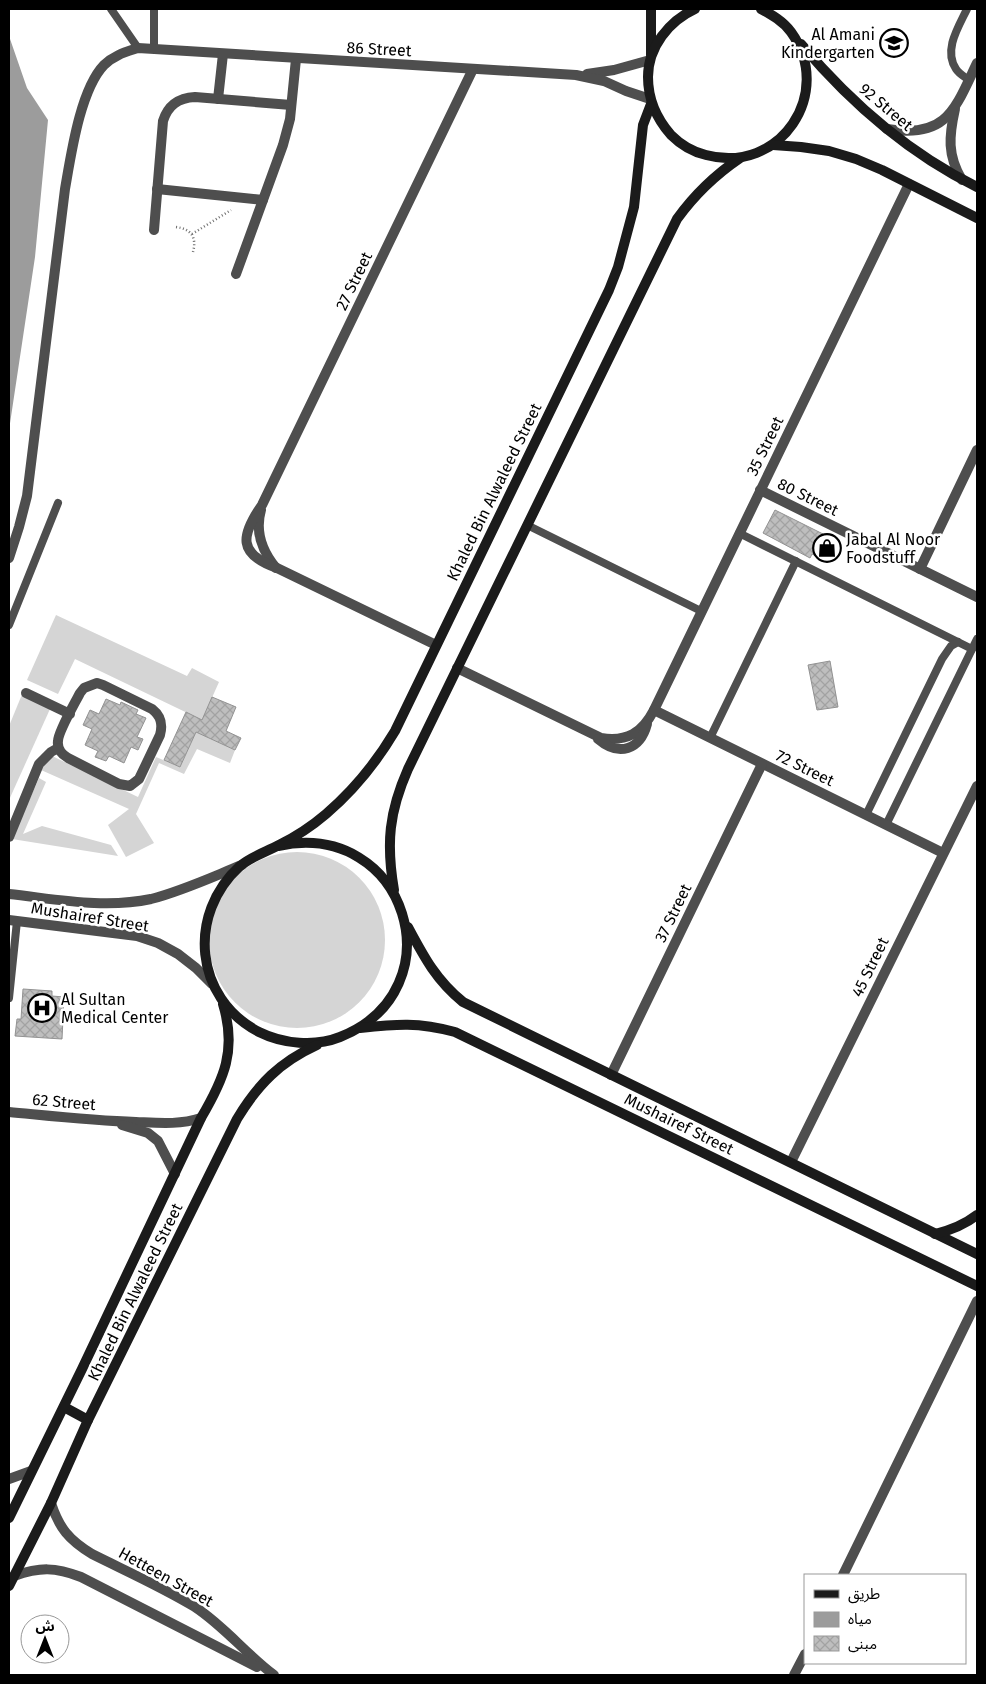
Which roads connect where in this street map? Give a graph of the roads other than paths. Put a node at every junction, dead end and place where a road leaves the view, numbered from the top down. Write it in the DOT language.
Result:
graph roads {
  1 [pos="111,9"];
  2 [pos="154,9"];
  3 [pos="650,9"];
  4 [pos="695,9"];
  5 [pos="761,9"];
  6 [pos="770,9"];
  7 [pos="968,9"];
  8 [pos="780,20"];
  9 [pos="790,31"];
  10 [pos="138,48"];
  11 [pos="154,49"];
  12 [pos="223,54"];
  13 [pos="651,58"];
  14 [pos="296,59"];
  15 [pos="977,62"];
  16 [pos="474,69"];
  17 [pos="576,75"];
  18 [pos="969,80"];
  19 [pos="218,99"];
  20 [pos="651,101"];
  21 [pos="291,105"];
  22 [pos="955,107"];
  23 [pos="887,129"];
  24 [pos="773,145"];
  25 [pos="740,158"];
  26 [pos="962,180"];
  27 [pos="910,184"];
  28 [pos="977,187"];
  29 [pos="157,189"];
  30 [pos="263,200"];
  31 [pos="977,218"];
  32 [pos="154,230"];
  33 [pos="236,274"];
  34 [pos="977,450"];
  35 [pos="760,490"];
  36 [pos="58,503"];
  37 [pos="528,525"];
  38 [pos="739,533"];
  39 [pos="9,558"];
  40 [pos="796,561"];
  41 [pos="920,568"];
  42 [pos="977,597"];
  43 [pos="701,611"];
  44 [pos="9,625"];
  45 [pos="977,639"];
  46 [pos="958,642"];
  47 [pos="436,645"];
  48 [pos="972,649"];
  49 [pos="457,668"];
  50 [pos="26,693"];
  51 [pos="654,710"];
  52 [pos="70,714"];
  53 [pos="710,738"];
  54 [pos="58,748"];
  55 [pos="762,764"];
  56 [pos="976,792"];
  57 [pos="866,815"];
  58 [pos="886,825"];
  59 [pos="9,837"];
  60 [pos="278,846"];
  61 [pos="944,853"];
  62 [pos="242,864"];
  63 [pos="9,894"];
  64 [pos="394,894"];
  65 [pos="13,920"];
  66 [pos="404,920"];
  67 [pos="212,984"];
  68 [pos="9,998"];
  69 [pos="222,998"];
  70 [pos="359,1028"];
  71 [pos="324,1042"];
  72 [pos="611,1075"];
  73 [pos="9,1112"];
  74 [pos="201,1118"];
  75 [pos="117,1122"];
  76 [pos="791,1162"];
  77 [pos="175,1174"];
  78 [pos="977,1215"];
  79 [pos="935,1234"];
  80 [pos="977,1254"];
  81 [pos="977,1286"];
  82 [pos="977,1301"];
  83 [pos="64,1407"];
  84 [pos="88,1420"];
  85 [pos="31,1471"];
  86 [pos="9,1479"];
  87 [pos="51,1503"];
  88 [pos="9,1518"];
  89 [pos="843,1574"];
  90 [pos="14,1576"];
  91 [pos="9,1586"];
  92 [pos="804,1656"];
  93 [pos="273,1675"];
  94 [pos="794,1675"];
  1 -- 10 [label="lane"];
  2 -- 11 [label="lane"];
  3 -- 13 [label="main road"];
  4 -- 13 [label="main road"];
  5 -- 8 [label="main road"];
  6 -- 8 [label="main road"];
  7 -- 18 [label="lane"];
  8 -- 9 [label="main road"];
  9 -- 23 [label="main road, 92 Street"];
  9 -- 24 [label="main road"];
  10 -- 11 [label="street, 86 Street"];
  10 -- 39 [label="street"];
  11 -- 12 [label="street, 86 Street"];
  12 -- 14 [label="street, 86 Street"];
  12 -- 19 [label="street"];
  13 -- 17 [label="street, 86 Street"];
  13 -- 20 [label="main road"];
  14 -- 16 [label="street, 86 Street"];
  14 -- 21 [label="street"];
  15 -- 18 [label="street"];
  16 -- 17 [label="street, 86 Street"];
  16 -- 47 [label="street, 27 Street"];
  17 -- 20 [label="street, 86 Street"];
  18 -- 22 [label="street"];
  19 -- 21 [label="street"];
  19 -- 29 [label="street"];
  20 -- 25 [label="main road"];
  20 -- 47 [label="main road, Khaled Bin Alwaleed Street"];
  21 -- 30 [label="street"];
  22 -- 23 [label="street"];
  22 -- 26 [label="street"];
  23 -- 26 [label="main road, 92 Street"];
  24 -- 25 [label="main road"];
  24 -- 27 [label="main road"];
  25 -- 37 [label="main road"];
  26 -- 28 [label="main road, 92 Street"];
  27 -- 31 [label="main road"];
  27 -- 35 [label="street, 35 Street"];
  29 -- 30 [label="street"];
  29 -- 32 [label="street"];
  30 -- 33 [label="street"];
  34 -- 41 [label="street"];
  35 -- 38 [label="street, 35 Street"];
  35 -- 41 [label="street, 80 Street"];
  36 -- 44 [label="lane"];
  37 -- 43 [label="lane"];
  37 -- 49 [label="main road"];
  38 -- 40 [label="lane"];
  38 -- 43 [label="street, 35 Street"];
  40 -- 46 [label="lane"];
  40 -- 53 [label="lane"];
  41 -- 42 [label="street, 80 Street"];
  43 -- 51 [label="street, 35 Street"];
  45 -- 48 [label="lane"];
  46 -- 48 [label="lane"];
  46 -- 57 [label="lane"];
  47 -- 60 [label="main road, Khaled Bin Alwaleed Street"];
  48 -- 58 [label="lane"];
  49 -- 51 [label="street, 35 Street"];
  49 -- 64 [label="main road"];
  50 -- 52 [label="street"];
  51 -- 53 [label="street, 72 Street"];
  52 -- 54 [label="street"];
  52 -- 54 [label="street"];
  53 -- 55 [label="street, 72 Street"];
  54 -- 59 [label="street"];
  55 -- 57 [label="street, 72 Street"];
  55 -- 72 [label="street, 37 Street"];
  56 -- 61 [label="street, 45 Street"];
  57 -- 58 [label="street, 72 Street"];
  58 -- 61 [label="street, 72 Street"];
  60 -- 62 [label="main road"];
  60 -- 64 [label="main road"];
  61 -- 76 [label="street, 45 Street"];
  62 -- 63 [label="street, Mushairef Street"];
  62 -- 67 [label="main road"];
  64 -- 66 [label="main road"];
  65 -- 67 [label="street, Mushairef Street"];
  65 -- 68 [label="lane"];
  66 -- 70 [label="main road"];
  66 -- 72 [label="main road, Mushairef Street"];
  67 -- 69 [label="main road"];
  69 -- 71 [label="main road"];
  69 -- 74 [label="main road, Khaled Bin Alwaleed Street"];
  70 -- 71 [label="main road, Khaled Bin Alwaleed Street"];
  70 -- 81 [label="main road, Mushairef Street"];
  71 -- 84 [label="main road, Khaled Bin Alwaleed Street"];
  72 -- 76 [label="main road, Mushairef Street"];
  73 -- 75 [label="street, 62 Street"];
  74 -- 75 [label="street, 62 Street"];
  74 -- 77 [label="main road, Khaled Bin Alwaleed Street"];
  75 -- 77 [label="street, 62 Street"];
  76 -- 79 [label="main road, Mushairef Street"];
  77 -- 83 [label="main road, Khaled Bin Alwaleed Street"];
  78 -- 79 [label="main road"];
  79 -- 80 [label="main road, Mushairef Street"];
  82 -- 89 [label="street"];
  83 -- 84 [label="main road"];
  83 -- 85 [label="main road, Khaled Bin Alwaleed Street"];
  84 -- 87 [label="main road, Khaled Bin Alwaleed Street"];
  85 -- 86 [label="street"];
  85 -- 88 [label="main road, Khaled Bin Alwaleed Street"];
  87 -- 90 [label="main road, Khaled Bin Alwaleed Street"];
  87 -- 93 [label="street, Hetteen Street"];
  90 -- 91 [label="main road, Khaled Bin Alwaleed Street"];
  90 -- 93 [label="street, Hetteen Street"];
  92 -- 94 [label="street"];
}
